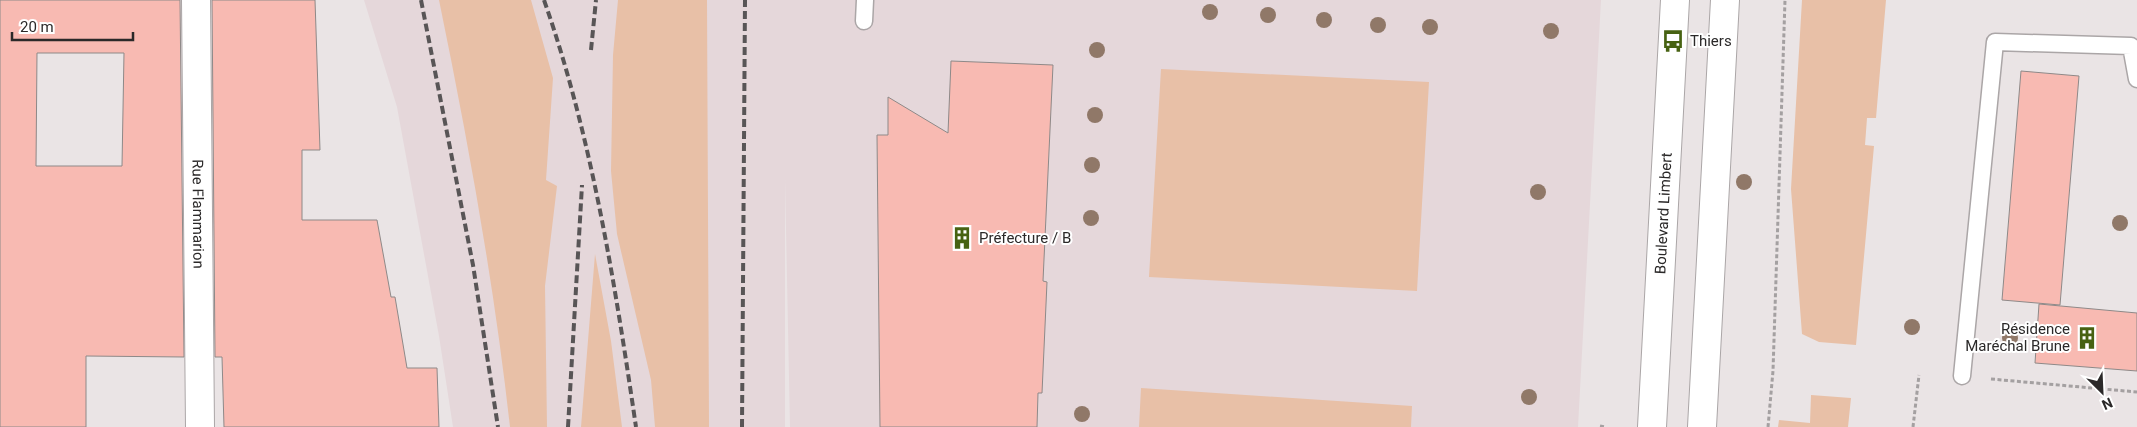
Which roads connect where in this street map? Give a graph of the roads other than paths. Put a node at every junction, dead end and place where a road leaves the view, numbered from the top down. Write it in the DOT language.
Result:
graph roads {
  1 [pos="196,0"];
  2 [pos="865,0"];
  3 [pos="1675,0"];
  4 [pos="1725,0"];
  5 [pos="864,21"];
  6 [pos="2137,79"];
  7 [pos="1962,376"];
  8 [pos="200,427"];
  9 [pos="1652,427"];
  10 [pos="1702,427"];
  1 -- 8 [label="main road, Rue Flammarion"];
  2 -- 5 [label="lane"];
  3 -- 9 [label="main road, Boulevard Limbert"];
  4 -- 10 [label="main road"];
  6 -- 7 [label="lane"];
}
